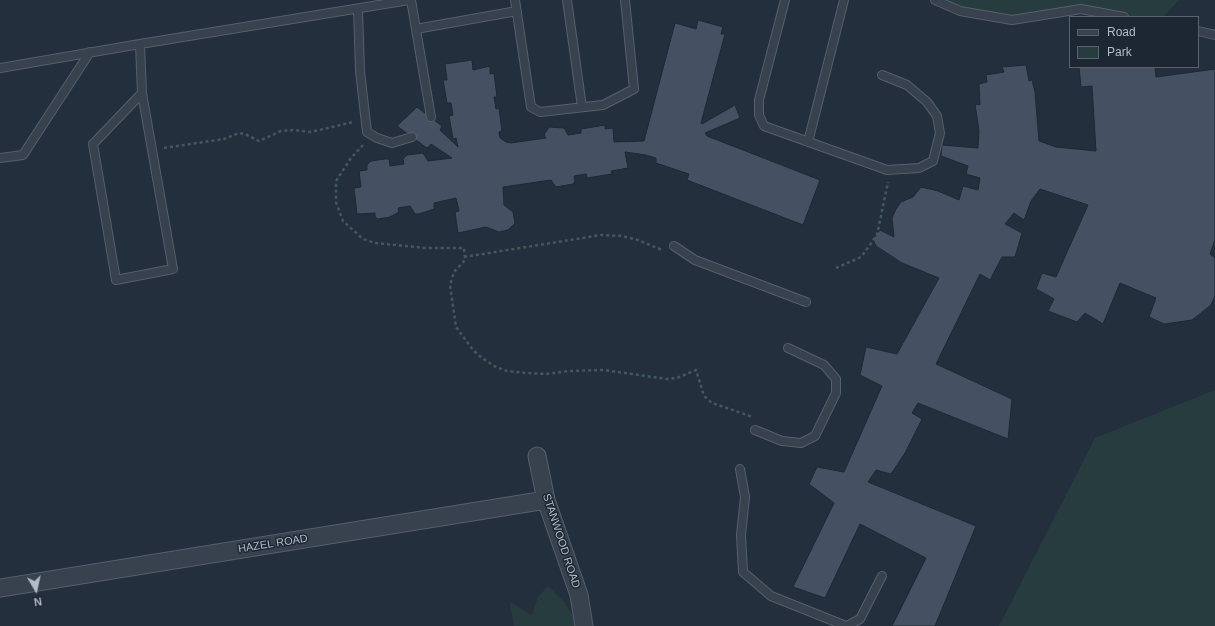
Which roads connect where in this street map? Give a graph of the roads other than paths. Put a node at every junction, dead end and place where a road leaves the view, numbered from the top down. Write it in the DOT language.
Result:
graph roads {
  1 [pos="410,0"];
  2 [pos="515,0"];
  3 [pos="567,0"];
  4 [pos="625,0"];
  5 [pos="785,0"];
  6 [pos="844,0"];
  7 [pos="935,0"];
  8 [pos="358,9"];
  9 [pos="517,11"];
  10 [pos="1119,16"];
  11 [pos="416,29"];
  12 [pos="1199,31"];
  13 [pos="1215,35"];
  14 [pos="140,44"];
  15 [pos="90,52"];
  16 [pos="0,68"];
  17 [pos="882,75"];
  18 [pos="142,93"];
  19 [pos="582,107"];
  20 [pos="431,117"];
  21 [pos="412,138"];
  22 [pos="808,142"];
  23 [pos="0,158"];
  24 [pos="674,246"];
  25 [pos="806,302"];
  26 [pos="788,348"];
  27 [pos="755,430"];
  28 [pos="538,456"];
  29 [pos="740,470"];
  30 [pos="546,500"];
  31 [pos="882,576"];
  32 [pos="0,588"];
  33 [pos="584,626"];
  34 [pos="847,626"];
  1 -- 8 [label="lane"];
  1 -- 11 [label="lane"];
  2 -- 9 [label="lane"];
  3 -- 19 [label="lane"];
  4 -- 19 [label="lane"];
  5 -- 22 [label="lane"];
  6 -- 22 [label="lane"];
  7 -- 10 [label="lane"];
  8 -- 14 [label="lane"];
  8 -- 21 [label="lane"];
  9 -- 11 [label="lane"];
  9 -- 19 [label="lane"];
  11 -- 20 [label="lane"];
  12 -- 13 [label="lane"];
  14 -- 15 [label="lane"];
  14 -- 18 [label="lane"];
  15 -- 16 [label="lane"];
  15 -- 23 [label="lane"];
  17 -- 22 [label="lane"];
  18 -- 18 [label="lane"];
  24 -- 25 [label="lane"];
  26 -- 27 [label="lane"];
  28 -- 30 [label="street, STANWOOD ROAD"];
  29 -- 34 [label="lane"];
  30 -- 32 [label="street, HAZEL ROAD"];
  30 -- 33 [label="street, STANWOOD ROAD"];
  31 -- 34 [label="lane"];
}
